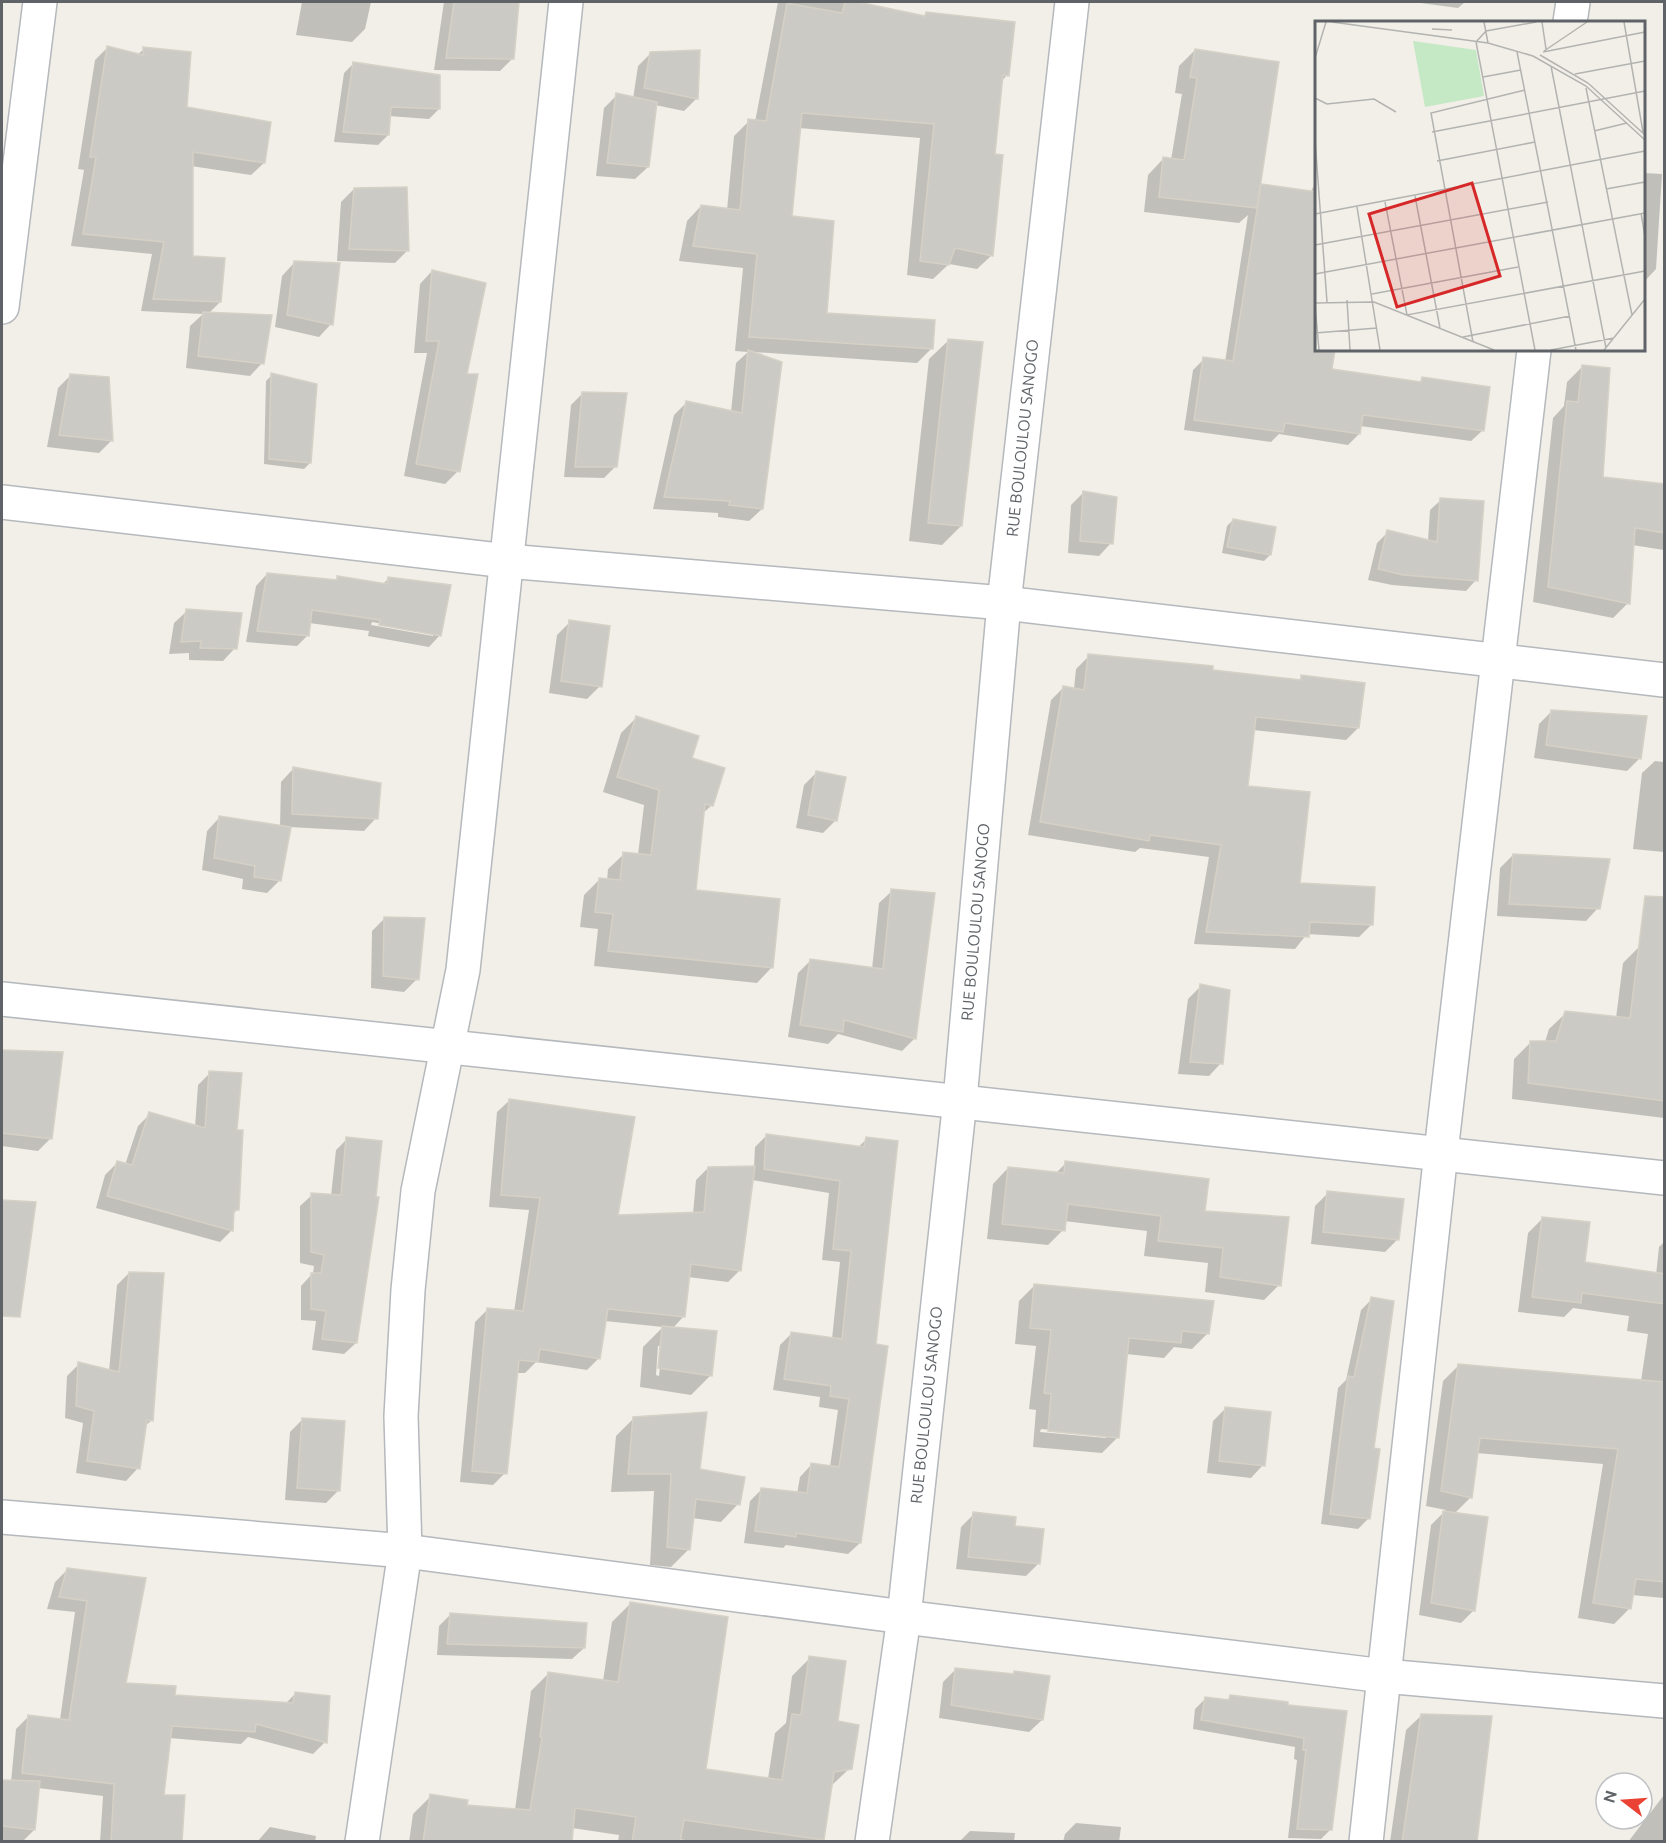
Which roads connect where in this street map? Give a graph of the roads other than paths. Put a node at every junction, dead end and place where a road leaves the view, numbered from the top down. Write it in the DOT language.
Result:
graph roads {
  1 [pos="40,2"];
  2 [pos="566,2"];
  3 [pos="1072,2"];
  4 [pos="1573,2"];
  5 [pos="1570,21"];
  6 [pos="2,307"];
  7 [pos="1534,351"];
  8 [pos="2,502"];
  9 [pos="507,561"];
  10 [pos="1004,603"];
  11 [pos="1499,662"];
  12 [pos="1665,680"];
  13 [pos="2,999"];
  14 [pos="448,1050"];
  15 [pos="960,1100"];
  16 [pos="1441,1152"];
  17 [pos="1665,1178"];
  18 [pos="2,1517"];
  19 [pos="405,1551"];
  20 [pos="904,1617"];
  21 [pos="1383,1676"];
  22 [pos="1665,1701"];
  23 [pos="362,1842"];
  24 [pos="872,1842"];
  25 [pos="1366,1842"];
  1 -- 6 [label="street"];
  2 -- 9 [label="street"];
  3 -- 10 [label="street, RUE BOULOULOU SANOGO"];
  4 -- 5 [label="street"];
  7 -- 11 [label="street"];
  8 -- 9 [label="street"];
  9 -- 10 [label="street"];
  9 -- 14 [label="street"];
  10 -- 11 [label="street"];
  10 -- 15 [label="street, RUE BOULOULOU SANOGO"];
  11 -- 12 [label="street"];
  11 -- 16 [label="street"];
  13 -- 14 [label="street"];
  14 -- 15 [label="street"];
  14 -- 19 [label="street"];
  15 -- 16 [label="street"];
  15 -- 20 [label="street, RUE BOULOULOU SANOGO"];
  16 -- 17 [label="street"];
  16 -- 21 [label="street"];
  18 -- 19 [label="street"];
  19 -- 20 [label="street"];
  19 -- 23 [label="street"];
  20 -- 21 [label="street"];
  20 -- 24 [label="street, RUE BOULOULOU SANOGO"];
  21 -- 22 [label="street"];
  21 -- 25 [label="street"];
}
